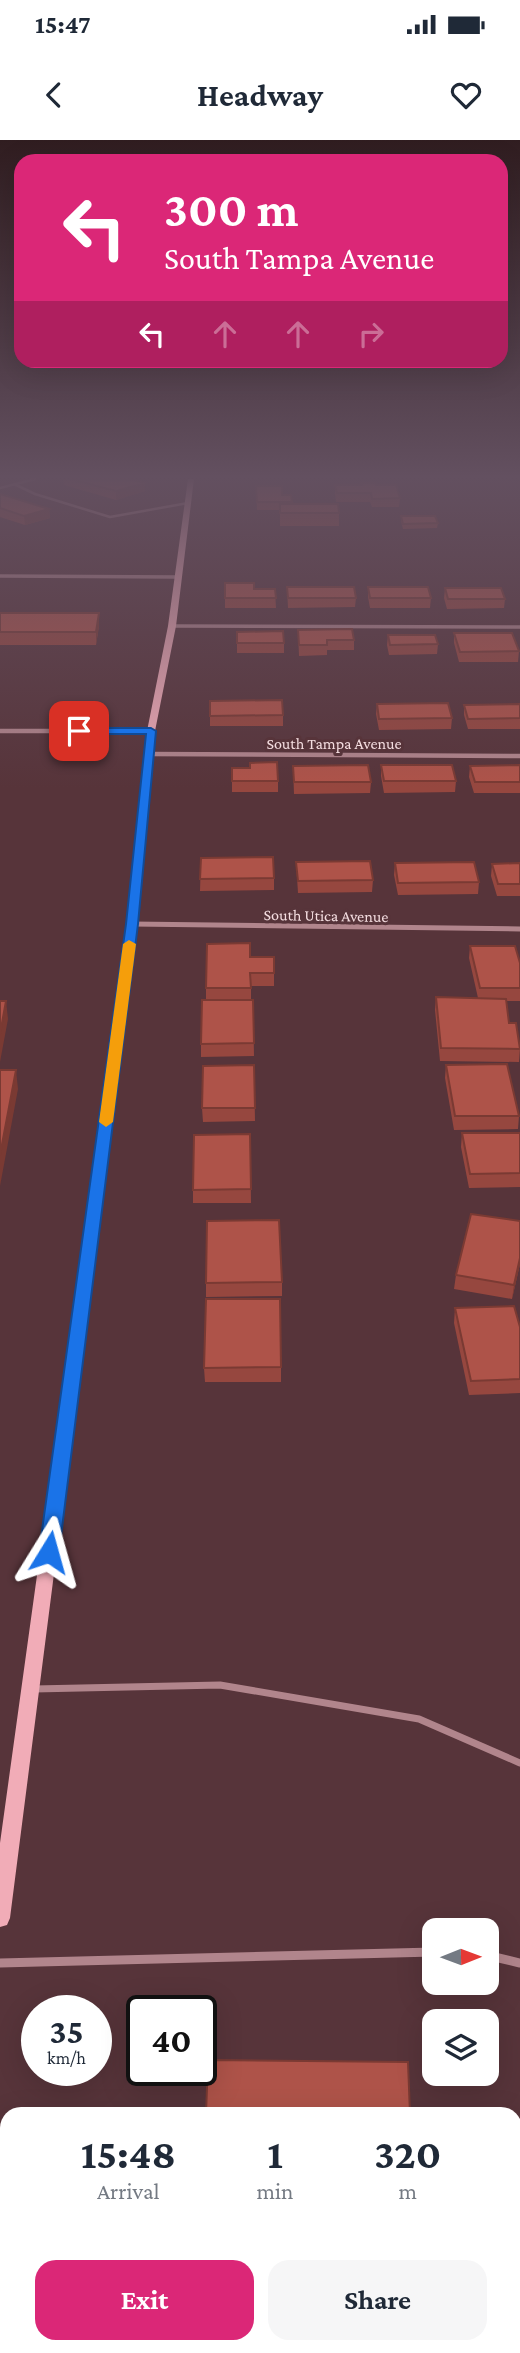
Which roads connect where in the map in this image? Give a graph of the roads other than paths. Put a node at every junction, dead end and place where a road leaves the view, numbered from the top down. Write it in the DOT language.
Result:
graph roads {
  1 [pos="177,582"];
  2 [pos="173,626"];
  3 [pos="520,626"];
  4 [pos="0,731"];
  5 [pos="151,731"];
  6 [pos="148,754"];
  7 [pos="520,756"];
  8 [pos="132,924"];
  9 [pos="520,929"];
  10 [pos="31,1689"];
  11 [pos="520,1763"];
  12 [pos="0,1918"];
  13 [pos="422,1952"];
  14 [pos="499,1958"];
  15 [pos="0,1962"];
  16 [pos="520,1963"];
  1 -- 2 [label="street"];
  2 -- 3 [label="street"];
  2 -- 5 [label="street"];
  4 -- 5 [label="street"];
  5 -- 6 [label="street"];
  6 -- 7 [label="street, South Tampa Avenue"];
  6 -- 8 [label="street"];
  8 -- 9 [label="street, South Utica Avenue"];
  8 -- 10 [label="street"];
  10 -- 11 [label="lane"];
  10 -- 12 [label="street"];
  13 -- 15 [label="lane"];
  14 -- 16 [label="lane"];
}
